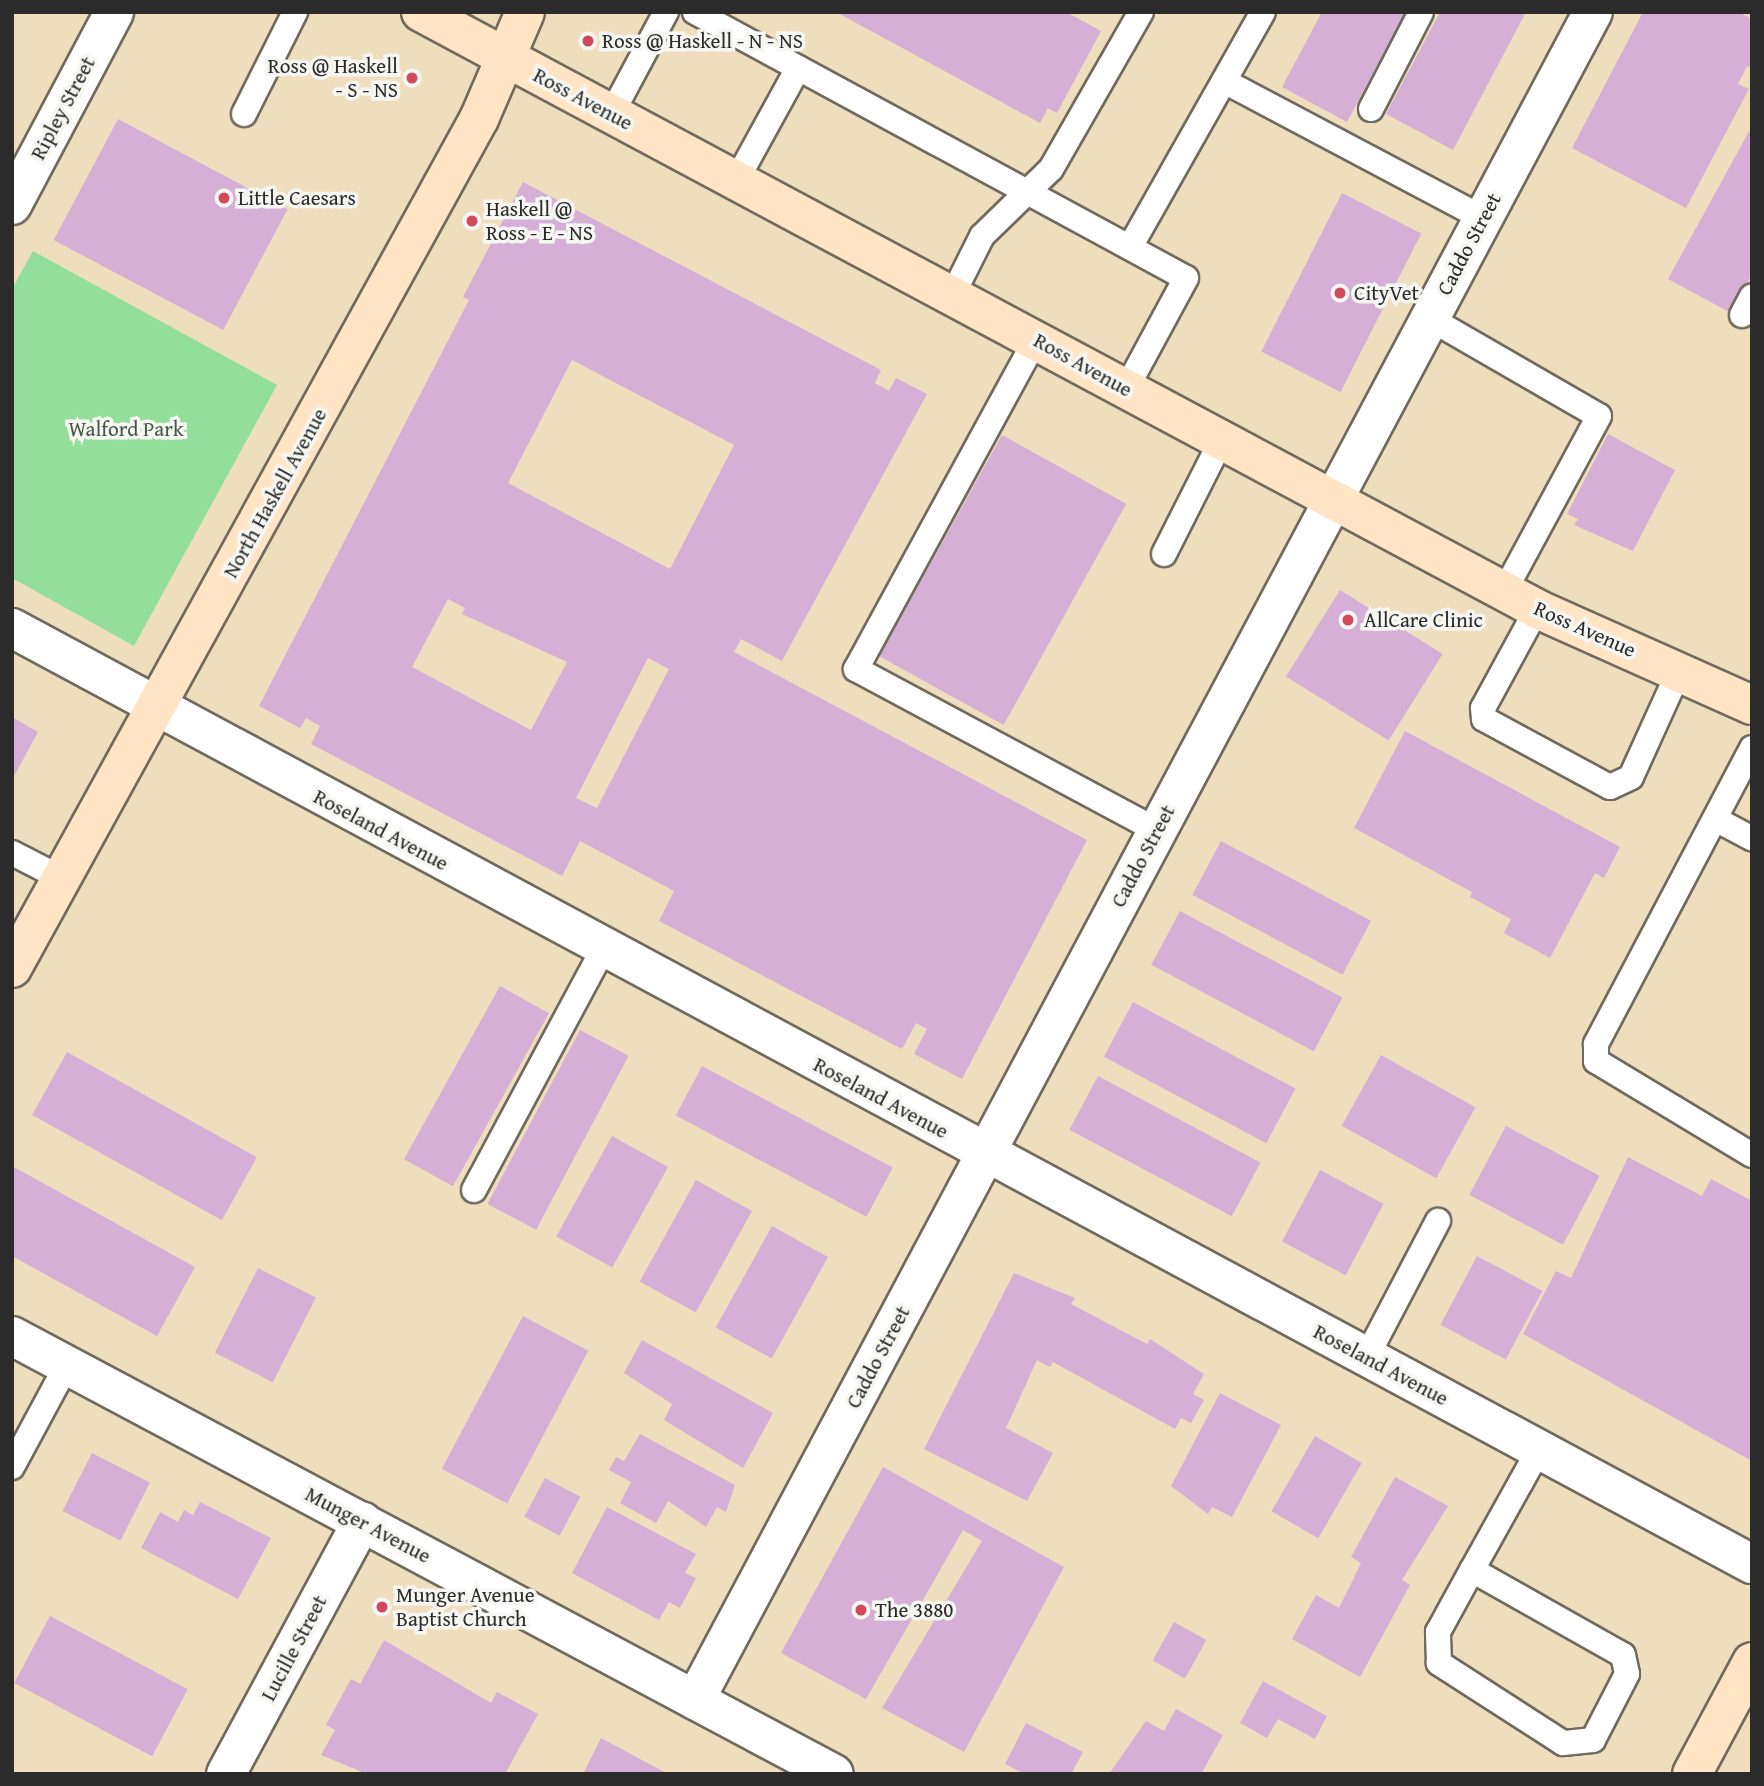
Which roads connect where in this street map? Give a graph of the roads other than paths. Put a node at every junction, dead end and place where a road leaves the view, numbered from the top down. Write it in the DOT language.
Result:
graph roads {
  1 [pos="114,12"];
  2 [pos="296,12"];
  3 [pos="421,12"];
  4 [pos="525,12"];
  5 [pos="666,12"];
  6 [pos="695,12"];
  7 [pos="1141,12"];
  8 [pos="1263,12"];
  9 [pos="1421,12"];
  10 [pos="1593,12"];
  11 [pos="507,58"];
  12 [pos="797,68"];
  13 [pos="1224,81"];
  14 [pos="1371,108"];
  15 [pos="612,113"];
  16 [pos="244,114"];
  17 [pos="736,181"];
  18 [pos="1026,192"];
  19 [pos="12,205"];
  20 [pos="1483,218"];
  21 [pos="1130,247"];
  22 [pos="952,296"];
  23 [pos="1429,318"];
  24 [pos="1036,339"];
  25 [pos="1126,389"];
  26 [pos="1221,441"];
  27 [pos="1332,501"];
  28 [pos="1164,554"];
  29 [pos="1520,600"];
  30 [pos="12,628"];
  31 [pos="1679,671"];
  32 [pos="1752,705"];
  33 [pos="156,710"];
  34 [pos="1752,748"];
  35 [pos="1717,820"];
  36 [pos="1157,830"];
  37 [pos="1752,839"];
  38 [pos="12,853"];
  39 [pos="63,879"];
  40 [pos="603,949"];
  41 [pos="12,968"];
  42 [pos="986,1154"];
  43 [pos="1752,1155"];
  44 [pos="474,1190"];
  45 [pos="1438,1221"];
  46 [pos="12,1336"];
  47 [pos="1366,1358"];
  48 [pos="67,1365"];
  49 [pos="1539,1450"];
  50 [pos="12,1467"];
  51 [pos="362,1521"];
  52 [pos="1752,1564"];
  53 [pos="1472,1570"];
  54 [pos="1752,1662"];
  55 [pos="695,1700"];
  56 [pos="226,1774"];
  57 [pos="834,1774"];
  58 [pos="1692,1774"];
  1 -- 19 [label="street, Ripley Street"];
  2 -- 16 [label="lane"];
  3 -- 11 [label="main road, Ross Avenue"];
  4 -- 11 [label="main road, North Haskell Avenue"];
  5 -- 15 [label="lane"];
  6 -- 12 [label="lane"];
  7 -- 18 [label="lane"];
  8 -- 13 [label="lane"];
  9 -- 14 [label="lane"];
  10 -- 20 [label="street, Caddo Street"];
  11 -- 15 [label="main road, Ross Avenue"];
  11 -- 33 [label="main road, North Haskell Avenue"];
  12 -- 17 [label="lane"];
  12 -- 18 [label="lane"];
  13 -- 20 [label="lane"];
  13 -- 21 [label="lane"];
  15 -- 17 [label="main road, Ross Avenue"];
  17 -- 22 [label="main road, Ross Avenue"];
  18 -- 21 [label="lane"];
  18 -- 22 [label="lane"];
  20 -- 23 [label="street, Caddo Street"];
  21 -- 25 [label="lane"];
  22 -- 24 [label="main road, Ross Avenue"];
  23 -- 27 [label="street, Caddo Street"];
  23 -- 29 [label="lane"];
  24 -- 25 [label="main road, Ross Avenue"];
  24 -- 36 [label="lane"];
  25 -- 26 [label="main road, Ross Avenue"];
  26 -- 27 [label="main road, Ross Avenue"];
  26 -- 28 [label="lane"];
  27 -- 29 [label="main road, Ross Avenue"];
  27 -- 36 [label="street, Caddo Street"];
  29 -- 31 [label="main road, Ross Avenue"];
  29 -- 31 [label="lane"];
  30 -- 33 [label="street, Roseland Avenue"];
  31 -- 32 [label="main road, Ross Avenue"];
  33 -- 39 [label="main road, North Haskell Avenue"];
  33 -- 40 [label="street, Roseland Avenue"];
  34 -- 35 [label="lane"];
  35 -- 37 [label="lane"];
  35 -- 43 [label="lane"];
  36 -- 42 [label="street, Caddo Street"];
  38 -- 39 [label="lane"];
  39 -- 41 [label="main road, North Haskell Avenue"];
  40 -- 42 [label="street, Roseland Avenue"];
  40 -- 44 [label="lane"];
  42 -- 47 [label="street, Roseland Avenue"];
  42 -- 55 [label="street, Caddo Street"];
  45 -- 47 [label="lane"];
  46 -- 48 [label="street, Munger Avenue"];
  47 -- 49 [label="street, Roseland Avenue"];
  48 -- 50 [label="lane"];
  48 -- 51 [label="street, Munger Avenue"];
  49 -- 52 [label="street, Roseland Avenue"];
  49 -- 53 [label="lane"];
  51 -- 55 [label="street, Munger Avenue"];
  51 -- 56 [label="street, Lucille Street"];
  53 -- 53 [label="lane"];
  54 -- 58 [label="main road"];
  55 -- 57 [label="street, Munger Avenue"];
}
